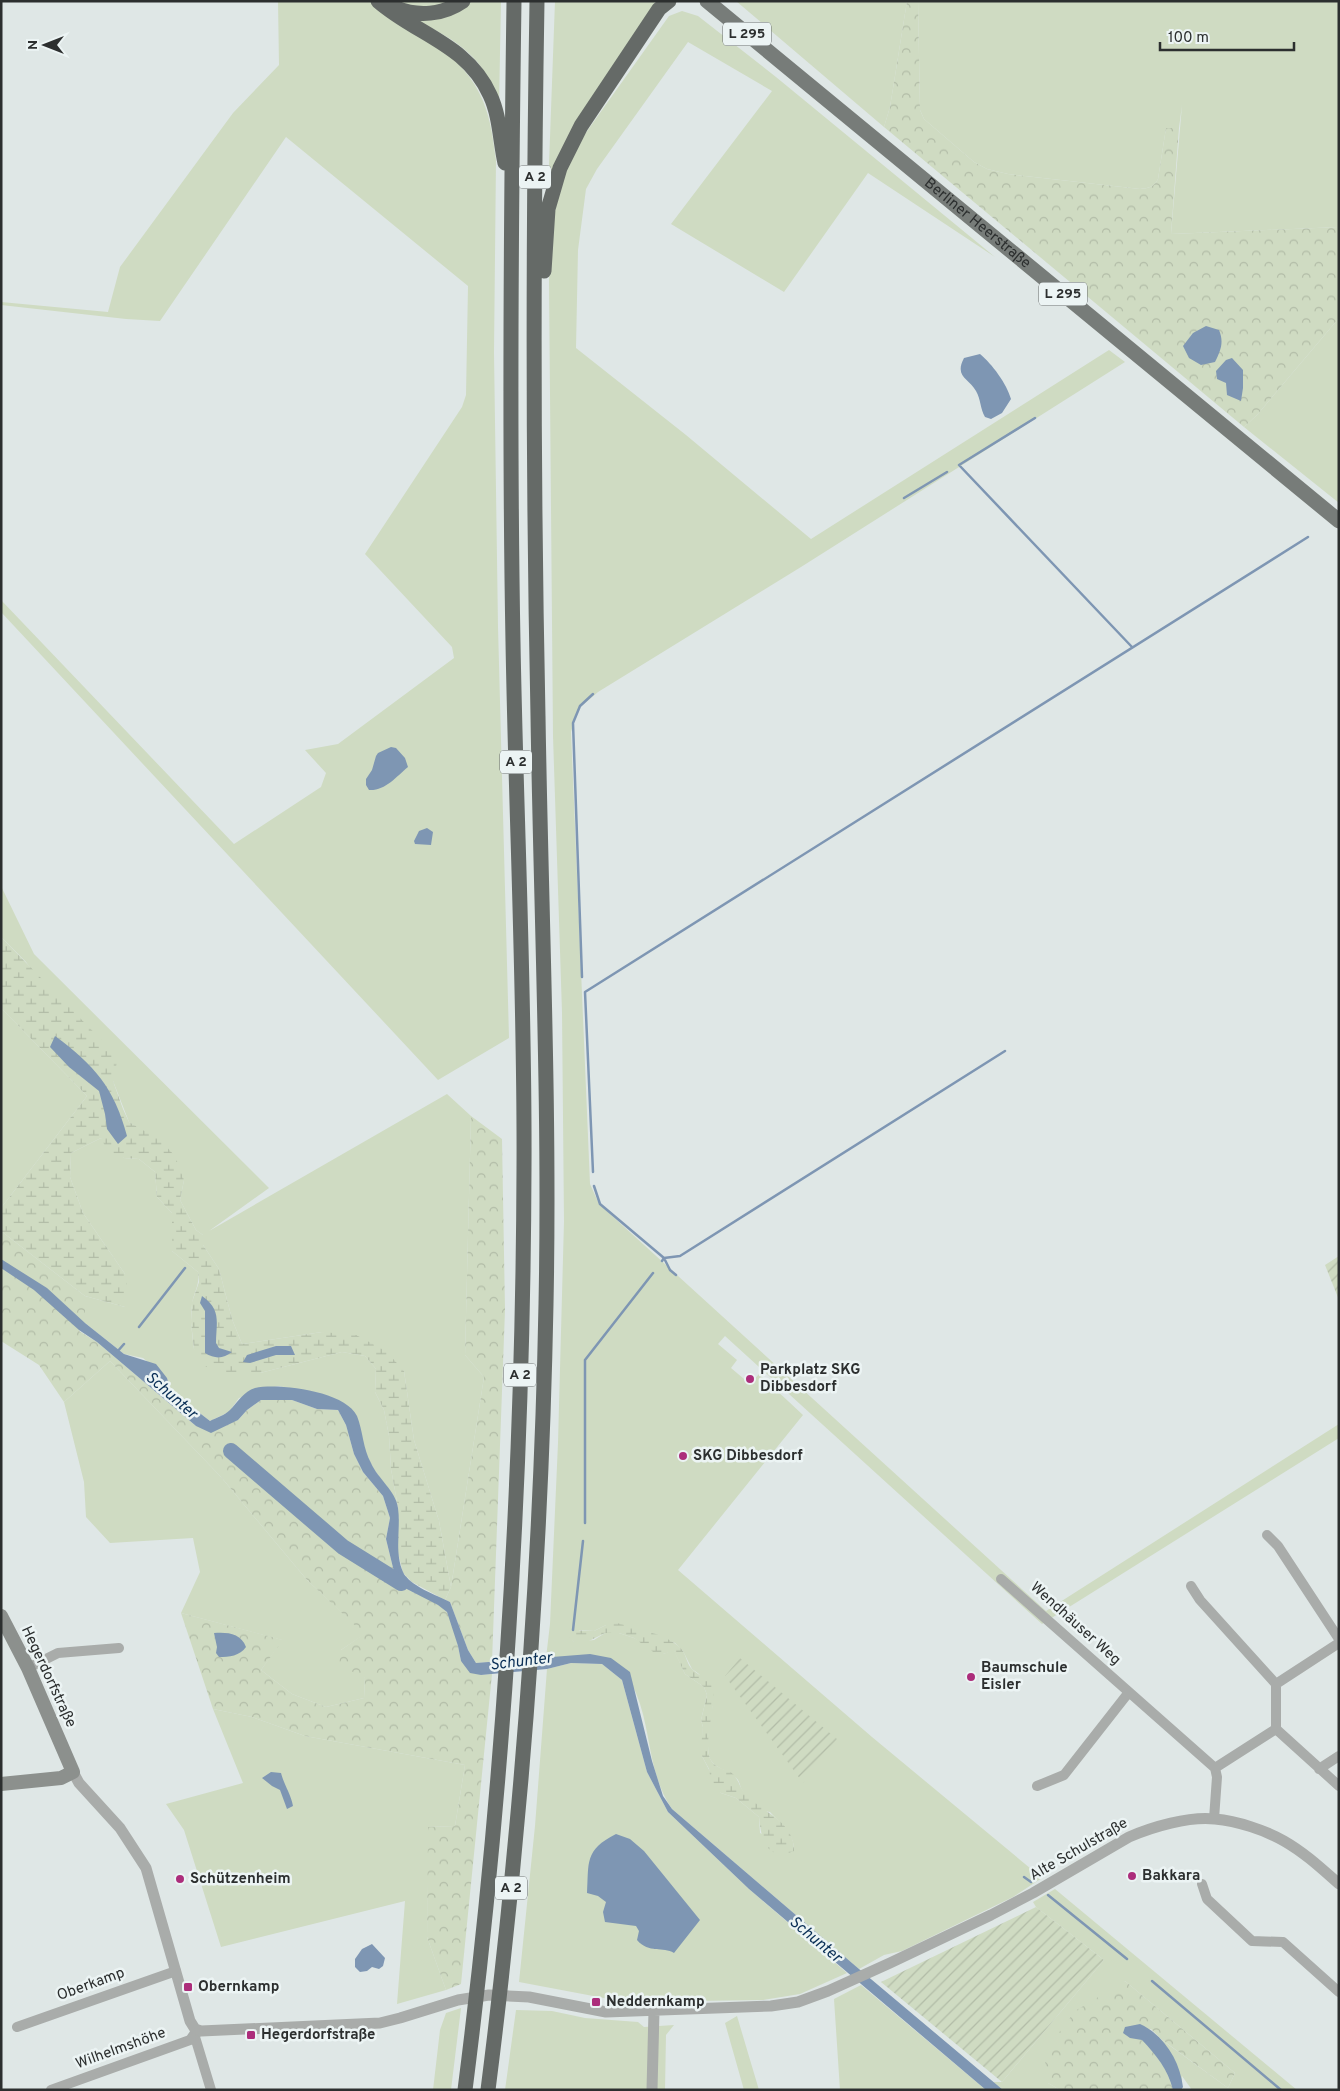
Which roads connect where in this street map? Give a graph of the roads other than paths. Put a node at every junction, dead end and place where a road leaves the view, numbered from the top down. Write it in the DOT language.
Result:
graph roads {
  1 [pos="380,1"];
  2 [pos="463,1"];
  3 [pos="514,1"];
  4 [pos="537,1"];
  5 [pos="669,1"];
  6 [pos="707,1"];
  7 [pos="511,185"];
  8 [pos="534,298"];
  9 [pos="1339,521"];
  10 [pos="1267,1535"];
  11 [pos="1001,1579"];
  12 [pos="1191,1586"];
  13 [pos="1,1616"];
  14 [pos="1339,1639"];
  15 [pos="1339,1643"];
  16 [pos="119,1648"];
  17 [pos="28,1668"];
  18 [pos="1276,1684"];
  19 [pos="1129,1692"];
  20 [pos="1276,1729"];
  21 [pos="1339,1756"];
  22 [pos="1215,1768"];
  23 [pos="1320,1769"];
  24 [pos="73,1772"];
  25 [pos="1,1784"];
  26 [pos="1037,1786"];
  27 [pos="1339,1786"];
  28 [pos="1214,1819"];
  29 [pos="1202,1884"];
  30 [pos="1339,1884"];
  31 [pos="176,1971"];
  32 [pos="1339,1992"];
  33 [pos="654,2011"];
  34 [pos="17,2027"];
  35 [pos="197,2030"];
  36 [pos="51,2090"];
  37 [pos="211,2090"];
  38 [pos="465,2090"];
  39 [pos="488,2090"];
  40 [pos="652,2090"];
  1 -- 2 [label="highway"];
  1 -- 7 [label="highway"];
  3 -- 7 [label="highway, A 2"];
  4 -- 8 [label="highway, A 2"];
  5 -- 8 [label="highway"];
  6 -- 9 [label="main road, Berliner Heerstraße / L 295"];
  7 -- 38 [label="highway, A 2"];
  8 -- 39 [label="highway, A 2"];
  10 -- 14 [label="street"];
  11 -- 19 [label="street, Wendhäuser Weg"];
  12 -- 18 [label="street"];
  13 -- 17 [label="main road, Hegerdorfstraße"];
  15 -- 18 [label="street"];
  16 -- 17 [label="street"];
  17 -- 24 [label="main road, Hegerdorfstraße"];
  18 -- 20 [label="street"];
  19 -- 22 [label="street, Wendhäuser Weg"];
  19 -- 26 [label="street"];
  20 -- 22 [label="street"];
  20 -- 23 [label="street"];
  21 -- 23 [label="street"];
  22 -- 28 [label="street"];
  23 -- 27 [label="street"];
  24 -- 25 [label="main road"];
  24 -- 31 [label="street, Hegerdorfstraße"];
  28 -- 30 [label="street, Alte Schulstraße"];
  28 -- 33 [label="street, Alte Schulstraße"];
  29 -- 32 [label="street"];
  31 -- 34 [label="street, Oberkamp"];
  31 -- 35 [label="street, Hegerdorfstraße"];
  33 -- 35 [label="street"];
  33 -- 40 [label="street"];
  35 -- 36 [label="street, Wilhelmshöhe"];
  35 -- 37 [label="street"];
}
